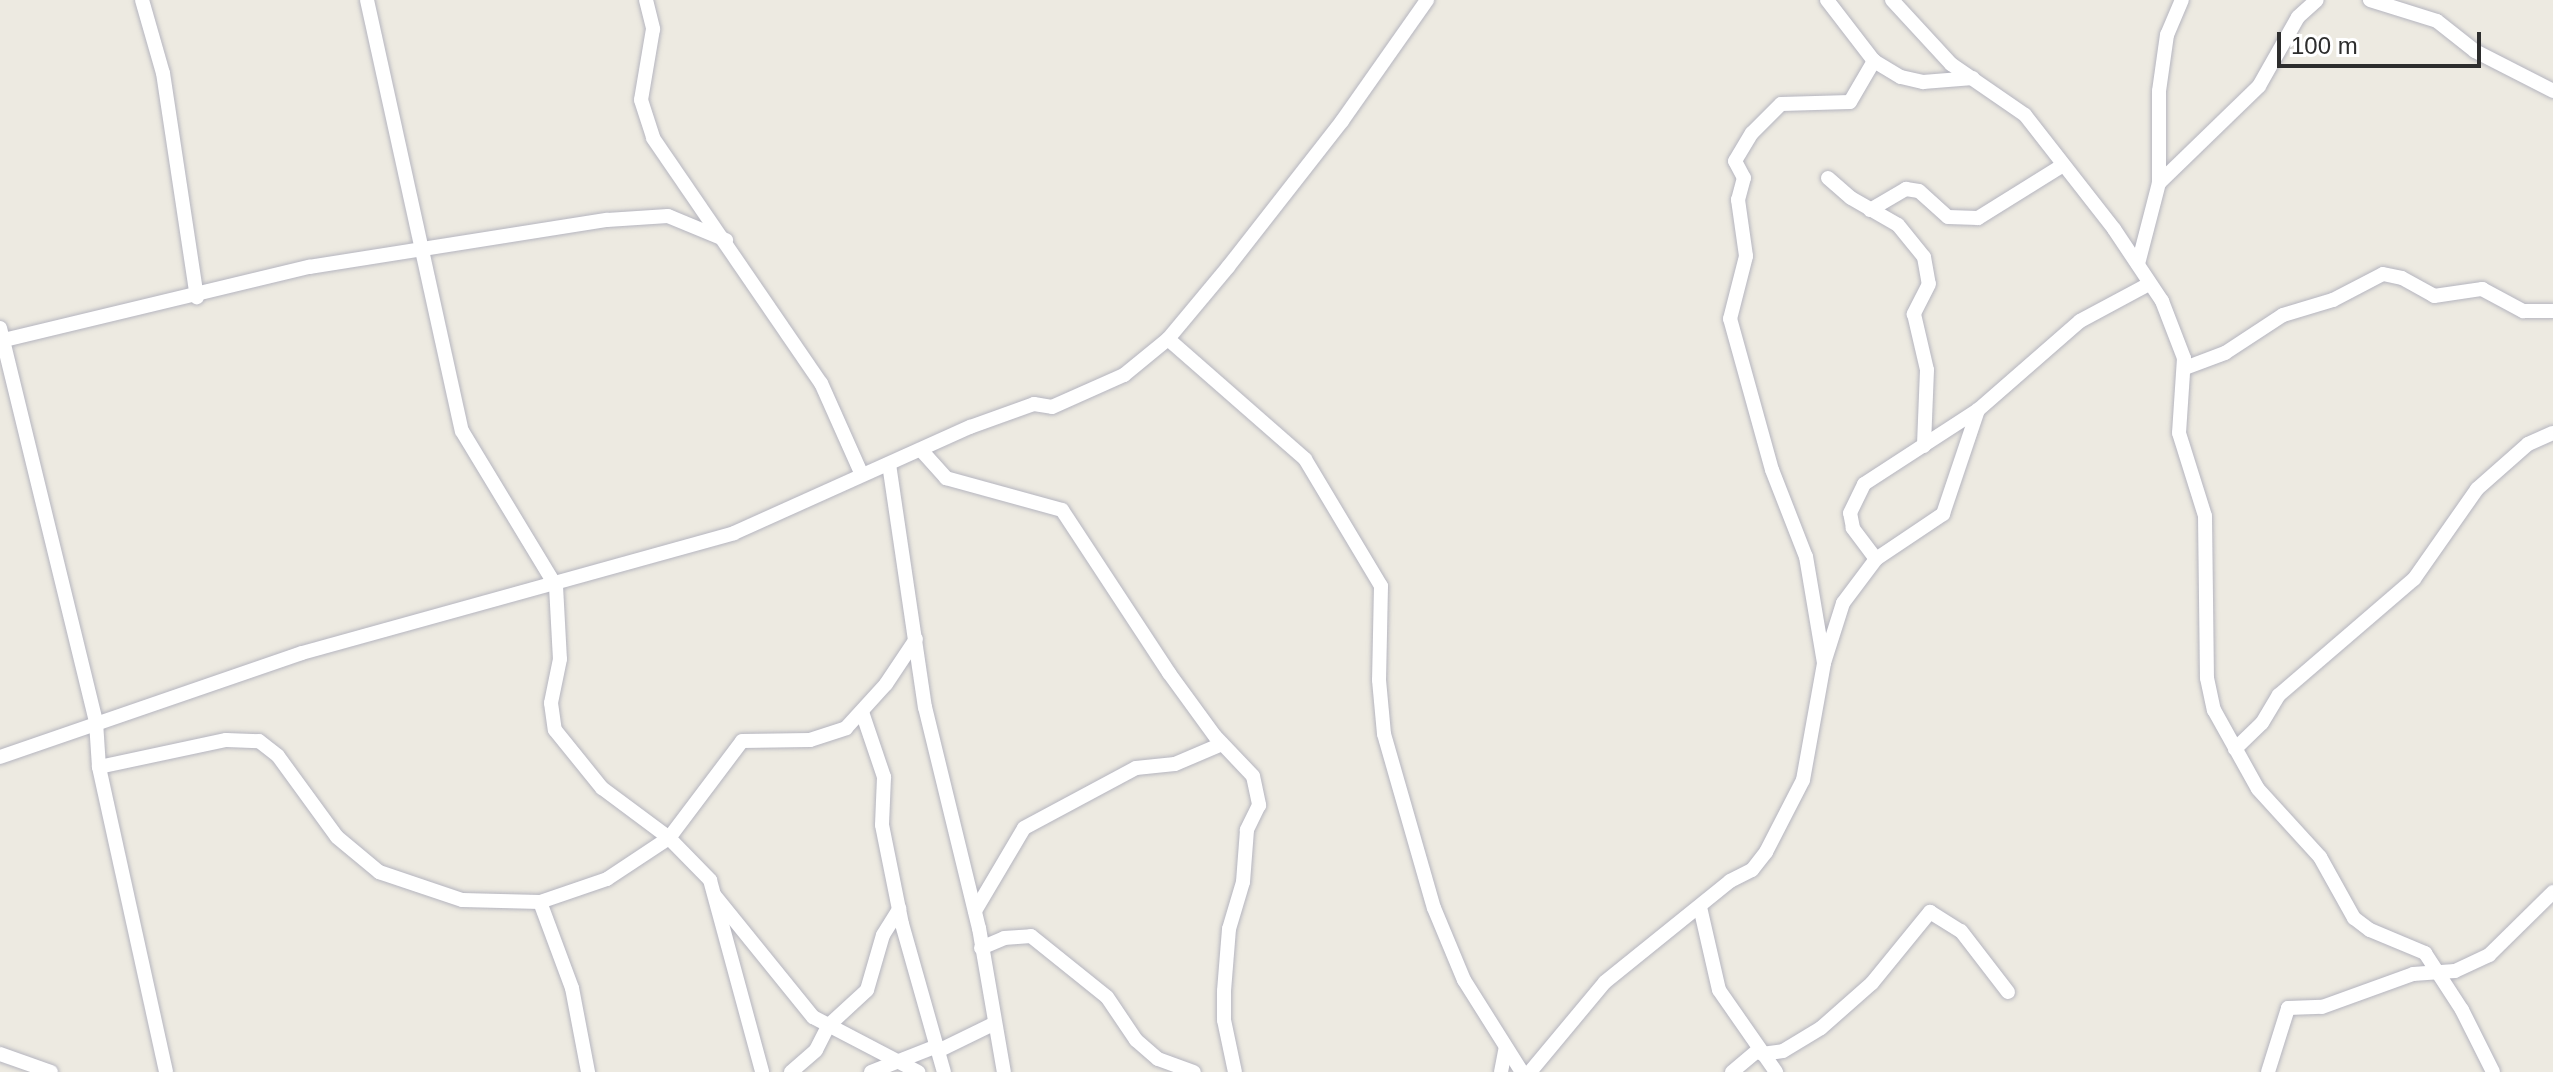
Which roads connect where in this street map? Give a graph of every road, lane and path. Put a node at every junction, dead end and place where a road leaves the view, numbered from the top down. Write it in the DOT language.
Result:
graph roads {
  1 [pos="142,0"];
  2 [pos="367,0"];
  3 [pos="646,0"];
  4 [pos="1427,0"];
  5 [pos="1827,0"];
  6 [pos="1892,0"];
  7 [pos="2182,0"];
  8 [pos="2317,0"];
  9 [pos="2370,0"];
  10 [pos="1874,61"];
  11 [pos="1973,78"];
  12 [pos="2553,91"];
  13 [pos="2063,165"];
  14 [pos="1828,178"];
  15 [pos="2159,183"];
  16 [pos="1870,210"];
  17 [pos="726,240"];
  18 [pos="420,252"];
  19 [pos="2138,264"];
  20 [pos="2149,284"];
  21 [pos="197,297"];
  22 [pos="2553,311"];
  23 [pos="1,336"];
  24 [pos="1168,339"];
  25 [pos="2185,368"];
  26 [pos="1978,410"];
  27 [pos="2553,433"];
  28 [pos="1924,446"];
  29 [pos="921,450"];
  30 [pos="889,464"];
  31 [pos="861,473"];
  32 [pos="1876,559"];
  33 [pos="556,586"];
  34 [pos="916,639"];
  35 [pos="1824,663"];
  36 [pos="862,712"];
  37 [pos="96,722"];
  38 [pos="1222,744"];
  39 [pos="2235,749"];
  40 [pos="0,757"];
  41 [pos="99,767"];
  42 [pos="669,838"];
  43 [pos="2553,892"];
  44 [pos="714,896"];
  45 [pos="540,902"];
  46 [pos="1700,907"];
  47 [pos="899,909"];
  48 [pos="975,911"];
  49 [pos="981,948"];
  50 [pos="2439,971"];
  51 [pos="2008,992"];
  52 [pos="993,1024"];
  53 [pos="828,1026"];
  54 [pos="1506,1047"];
  55 [pos="937,1049"];
  56 [pos="1760,1052"];
  57 [pos="0,1054"];
  58 [pos="903,1061"];
  59 [pos="51,1072"];
  60 [pos="166,1072"];
  61 [pos="588,1072"];
  62 [pos="762,1072"];
  63 [pos="791,1072"];
  64 [pos="871,1072"];
  65 [pos="918,1072"];
  66 [pos="944,1072"];
  67 [pos="1004,1072"];
  68 [pos="1194,1072"];
  69 [pos="1235,1072"];
  70 [pos="1501,1072"];
  71 [pos="1522,1072"];
  72 [pos="1530,1072"];
  73 [pos="1732,1072"];
  74 [pos="1776,1072"];
  75 [pos="2268,1072"];
  76 [pos="2493,1072"];
  1 -- 21 [label="street"];
  2 -- 18 [label="street"];
  3 -- 17 [label="street"];
  4 -- 24 [label="street"];
  5 -- 10 [label="street"];
  6 -- 11 [label="street"];
  7 -- 15 [label="street"];
  8 -- 15 [label="street"];
  9 -- 12 [label="street"];
  10 -- 11 [label="street"];
  10 -- 35 [label="street"];
  11 -- 13 [label="street"];
  13 -- 16 [label="street"];
  13 -- 19 [label="street"];
  14 -- 16 [label="street"];
  15 -- 19 [label="street"];
  16 -- 28 [label="street"];
  17 -- 18 [label="street"];
  17 -- 31 [label="street"];
  18 -- 21 [label="street"];
  18 -- 33 [label="street"];
  19 -- 20 [label="street"];
  20 -- 25 [label="street"];
  20 -- 26 [label="street"];
  21 -- 23 [label="street"];
  22 -- 25 [label="street"];
  23 -- 37 [label="street"];
  24 -- 29 [label="street"];
  24 -- 54 [label="street"];
  25 -- 39 [label="street"];
  26 -- 28 [label="street"];
  26 -- 32 [label="street"];
  27 -- 39 [label="street"];
  28 -- 32 [label="street"];
  29 -- 30 [label="street"];
  29 -- 38 [label="street"];
  30 -- 31 [label="street"];
  30 -- 34 [label="street"];
  31 -- 33 [label="street"];
  32 -- 35 [label="street"];
  33 -- 37 [label="street"];
  33 -- 42 [label="street"];
  34 -- 36 [label="street"];
  34 -- 48 [label="street"];
  35 -- 46 [label="street"];
  36 -- 42 [label="street"];
  36 -- 47 [label="street"];
  37 -- 40 [label="street"];
  37 -- 41 [label="street"];
  38 -- 48 [label="street"];
  38 -- 69 [label="street"];
  39 -- 50 [label="street"];
  41 -- 45 [label="street"];
  41 -- 60 [label="street"];
  42 -- 44 [label="street"];
  42 -- 45 [label="street"];
  43 -- 50 [label="street"];
  44 -- 53 [label="street"];
  44 -- 62 [label="street"];
  45 -- 61 [label="street"];
  46 -- 56 [label="street"];
  46 -- 72 [label="street"];
  47 -- 53 [label="street"];
  47 -- 55 [label="street"];
  48 -- 49 [label="street"];
  49 -- 52 [label="street"];
  49 -- 68 [label="street"];
  50 -- 75 [label="street"];
  50 -- 76 [label="street"];
  51 -- 56 [label="street"];
  52 -- 55 [label="street"];
  52 -- 67 [label="street"];
  53 -- 58 [label="street"];
  53 -- 63 [label="street"];
  54 -- 70 [label="street"];
  54 -- 71 [label="street"];
  55 -- 58 [label="street"];
  55 -- 66 [label="street"];
  56 -- 73 [label="street"];
  56 -- 74 [label="street"];
  57 -- 59 [label="street"];
  58 -- 64 [label="street"];
  58 -- 65 [label="street"];
}
